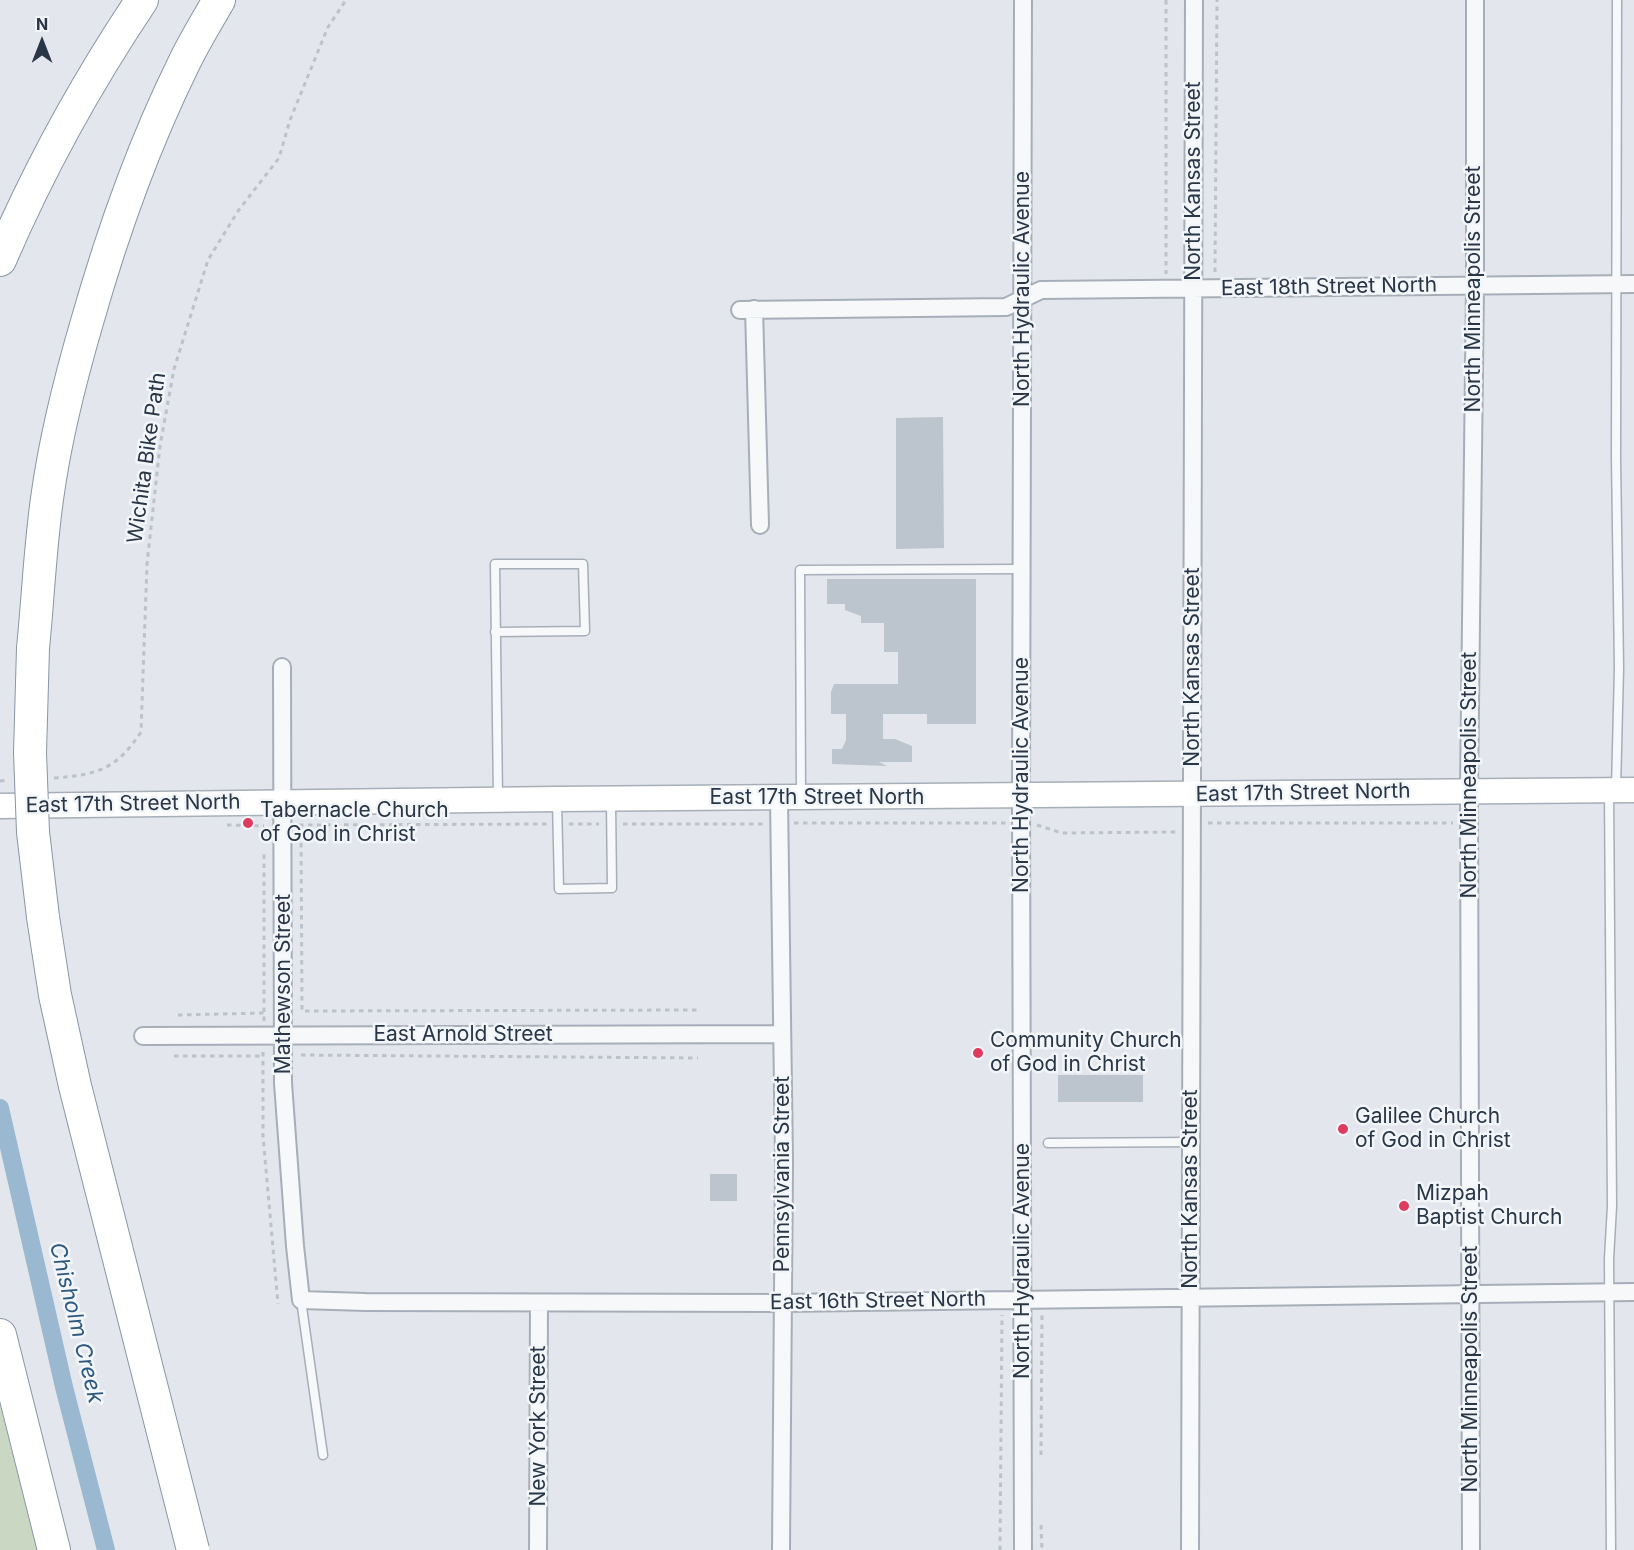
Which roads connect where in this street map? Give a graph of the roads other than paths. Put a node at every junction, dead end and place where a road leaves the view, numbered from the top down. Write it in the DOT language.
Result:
graph roads {
  1 [pos="142,0"];
  2 [pos="219,0"];
  3 [pos="1023,0"];
  4 [pos="1194,0"];
  5 [pos="1475,0"];
  6 [pos="1617,0"];
  7 [pos="0,260"];
  8 [pos="1194,282"];
  9 [pos="1626,284"];
  10 [pos="1475,285"];
  11 [pos="1023,299"];
  12 [pos="760,525"];
  13 [pos="1022,569"];
  14 [pos="495,632"];
  15 [pos="282,668"];
  16 [pos="1469,790"];
  17 [pos="1620,790"];
  18 [pos="1193,795"];
  19 [pos="1021,796"];
  20 [pos="611,798"];
  21 [pos="790,798"];
  22 [pos="498,799"];
  23 [pos="557,799"];
  24 [pos="1,806"];
  25 [pos="284,813"];
  26 [pos="782,1034"];
  27 [pos="143,1036"];
  28 [pos="284,1036"];
  29 [pos="1191,1142"];
  30 [pos="1048,1143"];
  31 [pos="1634,1292"];
  32 [pos="1610,1293"];
  33 [pos="1472,1294"];
  34 [pos="1191,1297"];
  35 [pos="1024,1299"];
  36 [pos="301,1300"];
  37 [pos="539,1303"];
  38 [pos="783,1303"];
  39 [pos="0,1335"];
  40 [pos="323,1455"];
  41 [pos="54,1550"];
  42 [pos="193,1550"];
  43 [pos="538,1550"];
  44 [pos="782,1550"];
  45 [pos="1023,1550"];
  46 [pos="1190,1550"];
  47 [pos="1471,1550"];
  48 [pos="1611,1550"];
  1 -- 7 [label="highway"];
  2 -- 42 [label="highway, bridge"];
  3 -- 11 [label="street, North Hydraulic Avenue"];
  4 -- 8 [label="street, North Kansas Street"];
  5 -- 10 [label="street, North Minneapolis Street"];
  6 -- 9 [label="lane"];
  8 -- 10 [label="street, East 18th Street North"];
  8 -- 11 [label="street, East 18th Street North"];
  8 -- 18 [label="street, North Kansas Street"];
  9 -- 10 [label="street, East 18th Street North"];
  9 -- 17 [label="lane"];
  10 -- 16 [label="street, North Minneapolis Street"];
  11 -- 12 [label="street, East 18th Street North"];
  11 -- 13 [label="street, North Hydraulic Avenue"];
  13 -- 19 [label="street, North Hydraulic Avenue"];
  13 -- 21 [label="lane"];
  14 -- 14 [label="lane"];
  14 -- 22 [label="lane"];
  15 -- 25 [label="street, Mathewson Street"];
  16 -- 17 [label="street, East 17th Street North"];
  16 -- 18 [label="street, East 17th Street North"];
  16 -- 33 [label="street, North Minneapolis Street"];
  17 -- 32 [label="lane"];
  18 -- 19 [label="street, East 17th Street North"];
  18 -- 29 [label="street, North Kansas Street"];
  19 -- 21 [label="street, East 17th Street North"];
  19 -- 35 [label="street, North Hydraulic Avenue"];
  20 -- 21 [label="street, East 17th Street North"];
  20 -- 23 [label="street, East 17th Street North"];
  20 -- 23 [label="lane"];
  21 -- 26 [label="street, Pennsylvania Street"];
  22 -- 23 [label="street, East 17th Street North"];
  22 -- 25 [label="street, East 17th Street North"];
  24 -- 25 [label="street, East 17th Street North"];
  25 -- 28 [label="street, Mathewson Street"];
  26 -- 28 [label="street, East Arnold Street"];
  26 -- 38 [label="street, Pennsylvania Street"];
  27 -- 28 [label="street, East Arnold Street"];
  28 -- 36 [label="street, Mathewson Street"];
  29 -- 30 [label="lane"];
  29 -- 34 [label="street, North Kansas Street"];
  31 -- 32 [label="street, East 16th Street North"];
  32 -- 33 [label="street, East 16th Street North"];
  32 -- 48 [label="lane"];
  33 -- 34 [label="street, East 16th Street North"];
  33 -- 47 [label="street, North Minneapolis Street"];
  34 -- 35 [label="street, East 16th Street North"];
  34 -- 46 [label="street, North Kansas Street"];
  35 -- 38 [label="street, East 16th Street North"];
  35 -- 45 [label="street, North Hydraulic Avenue"];
  36 -- 37 [label="street, East 16th Street North"];
  36 -- 40 [label="lane"];
  37 -- 38 [label="street, East 16th Street North"];
  37 -- 43 [label="street, New York Street"];
  38 -- 44 [label="street, Pennsylvania Street"];
  39 -- 41 [label="highway"];
}
